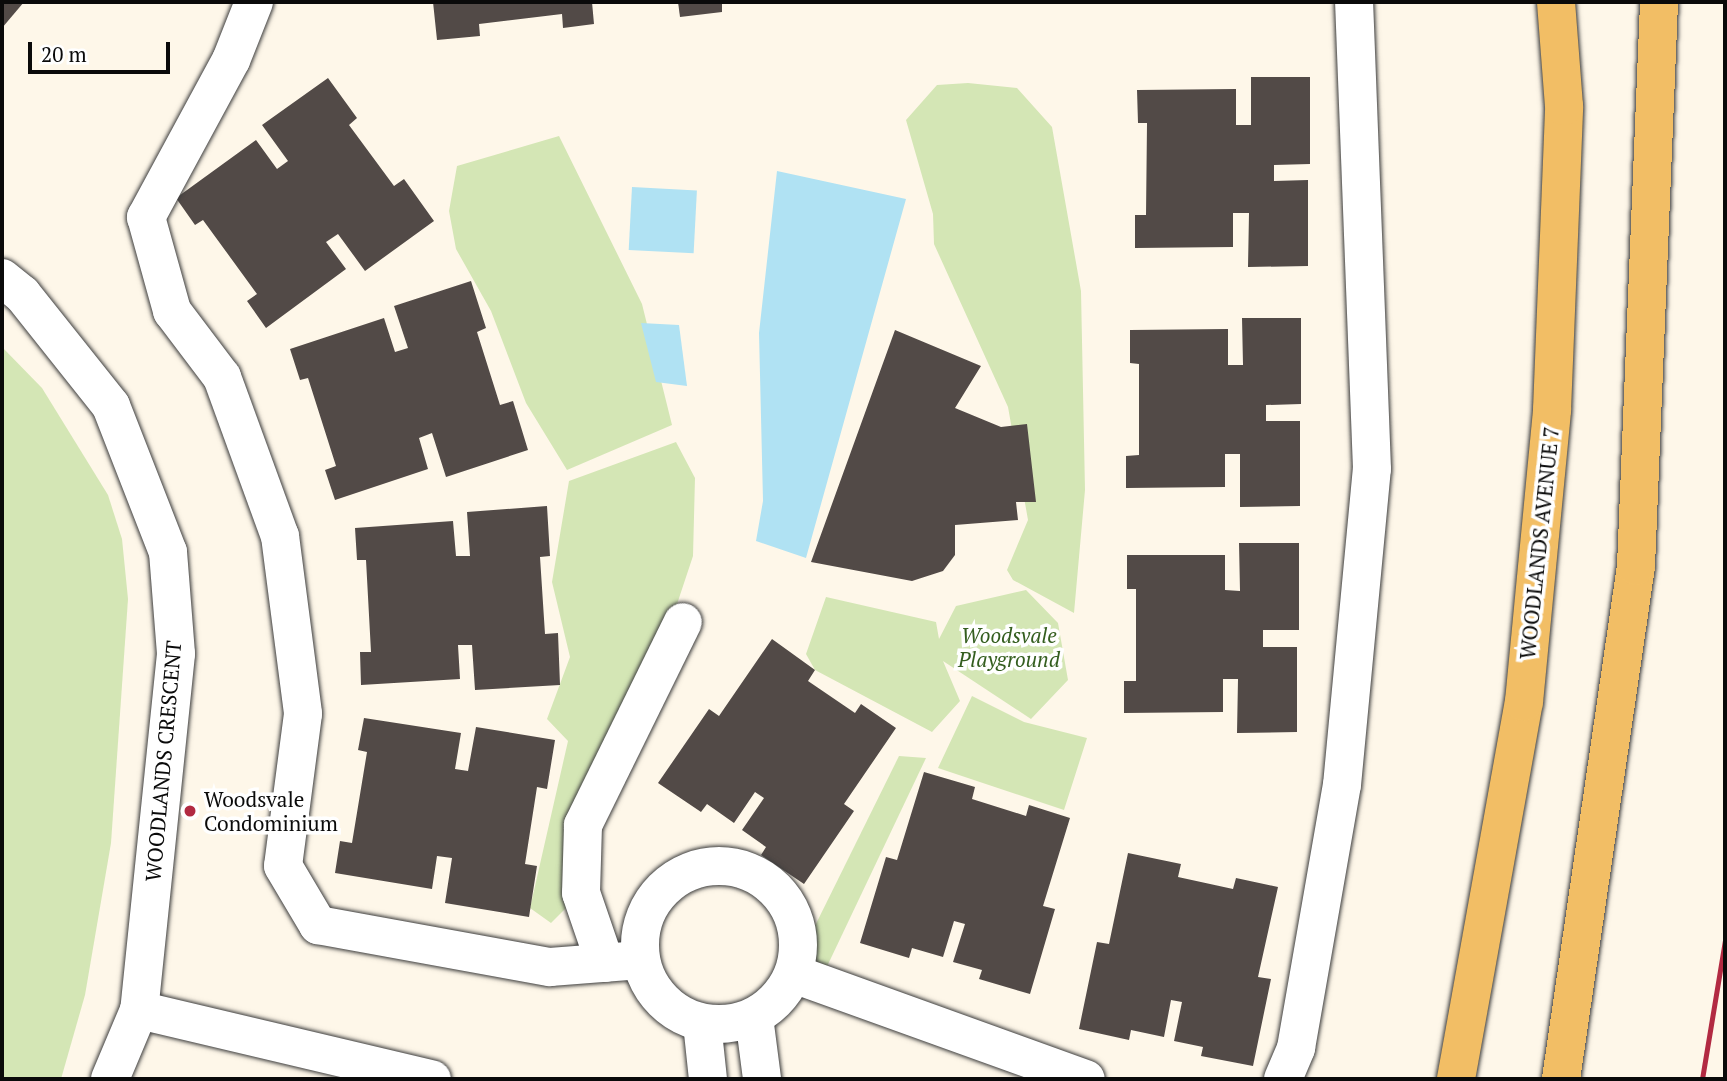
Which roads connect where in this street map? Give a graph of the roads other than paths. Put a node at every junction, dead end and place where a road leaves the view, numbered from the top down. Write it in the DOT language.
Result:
graph roads {
  1 [pos="254,2"];
  2 [pos="1354,2"];
  3 [pos="1556,2"];
  4 [pos="1659,2"];
  5 [pos="2,278"];
  6 [pos="682,622"];
  7 [pos="623,961"];
  8 [pos="794,974"];
  9 [pos="139,1010"];
  10 [pos="754,1017"];
  11 [pos="702,1023"];
  12 [pos="110,1079"];
  13 [pos="432,1079"];
  14 [pos="708,1079"];
  15 [pos="762,1079"];
  16 [pos="1086,1079"];
  17 [pos="1283,1079"];
  18 [pos="1456,1079"];
  19 [pos="1561,1079"];
  1 -- 7 [label="street"];
  2 -- 17 [label="street"];
  3 -- 18 [label="main road, WOODLANDS AVENUE 7"];
  4 -- 19 [label="main road"];
  5 -- 9 [label="street, WOODLANDS CRESCENT"];
  6 -- 7 [label="street"];
  7 -- 8 [label="street"];
  7 -- 11 [label="street"];
  8 -- 10 [label="street"];
  8 -- 16 [label="street"];
  9 -- 12 [label="street, WOODLANDS CRESCENT"];
  9 -- 13 [label="street"];
  10 -- 11 [label="street"];
  10 -- 15 [label="street"];
  11 -- 14 [label="street"];
}
